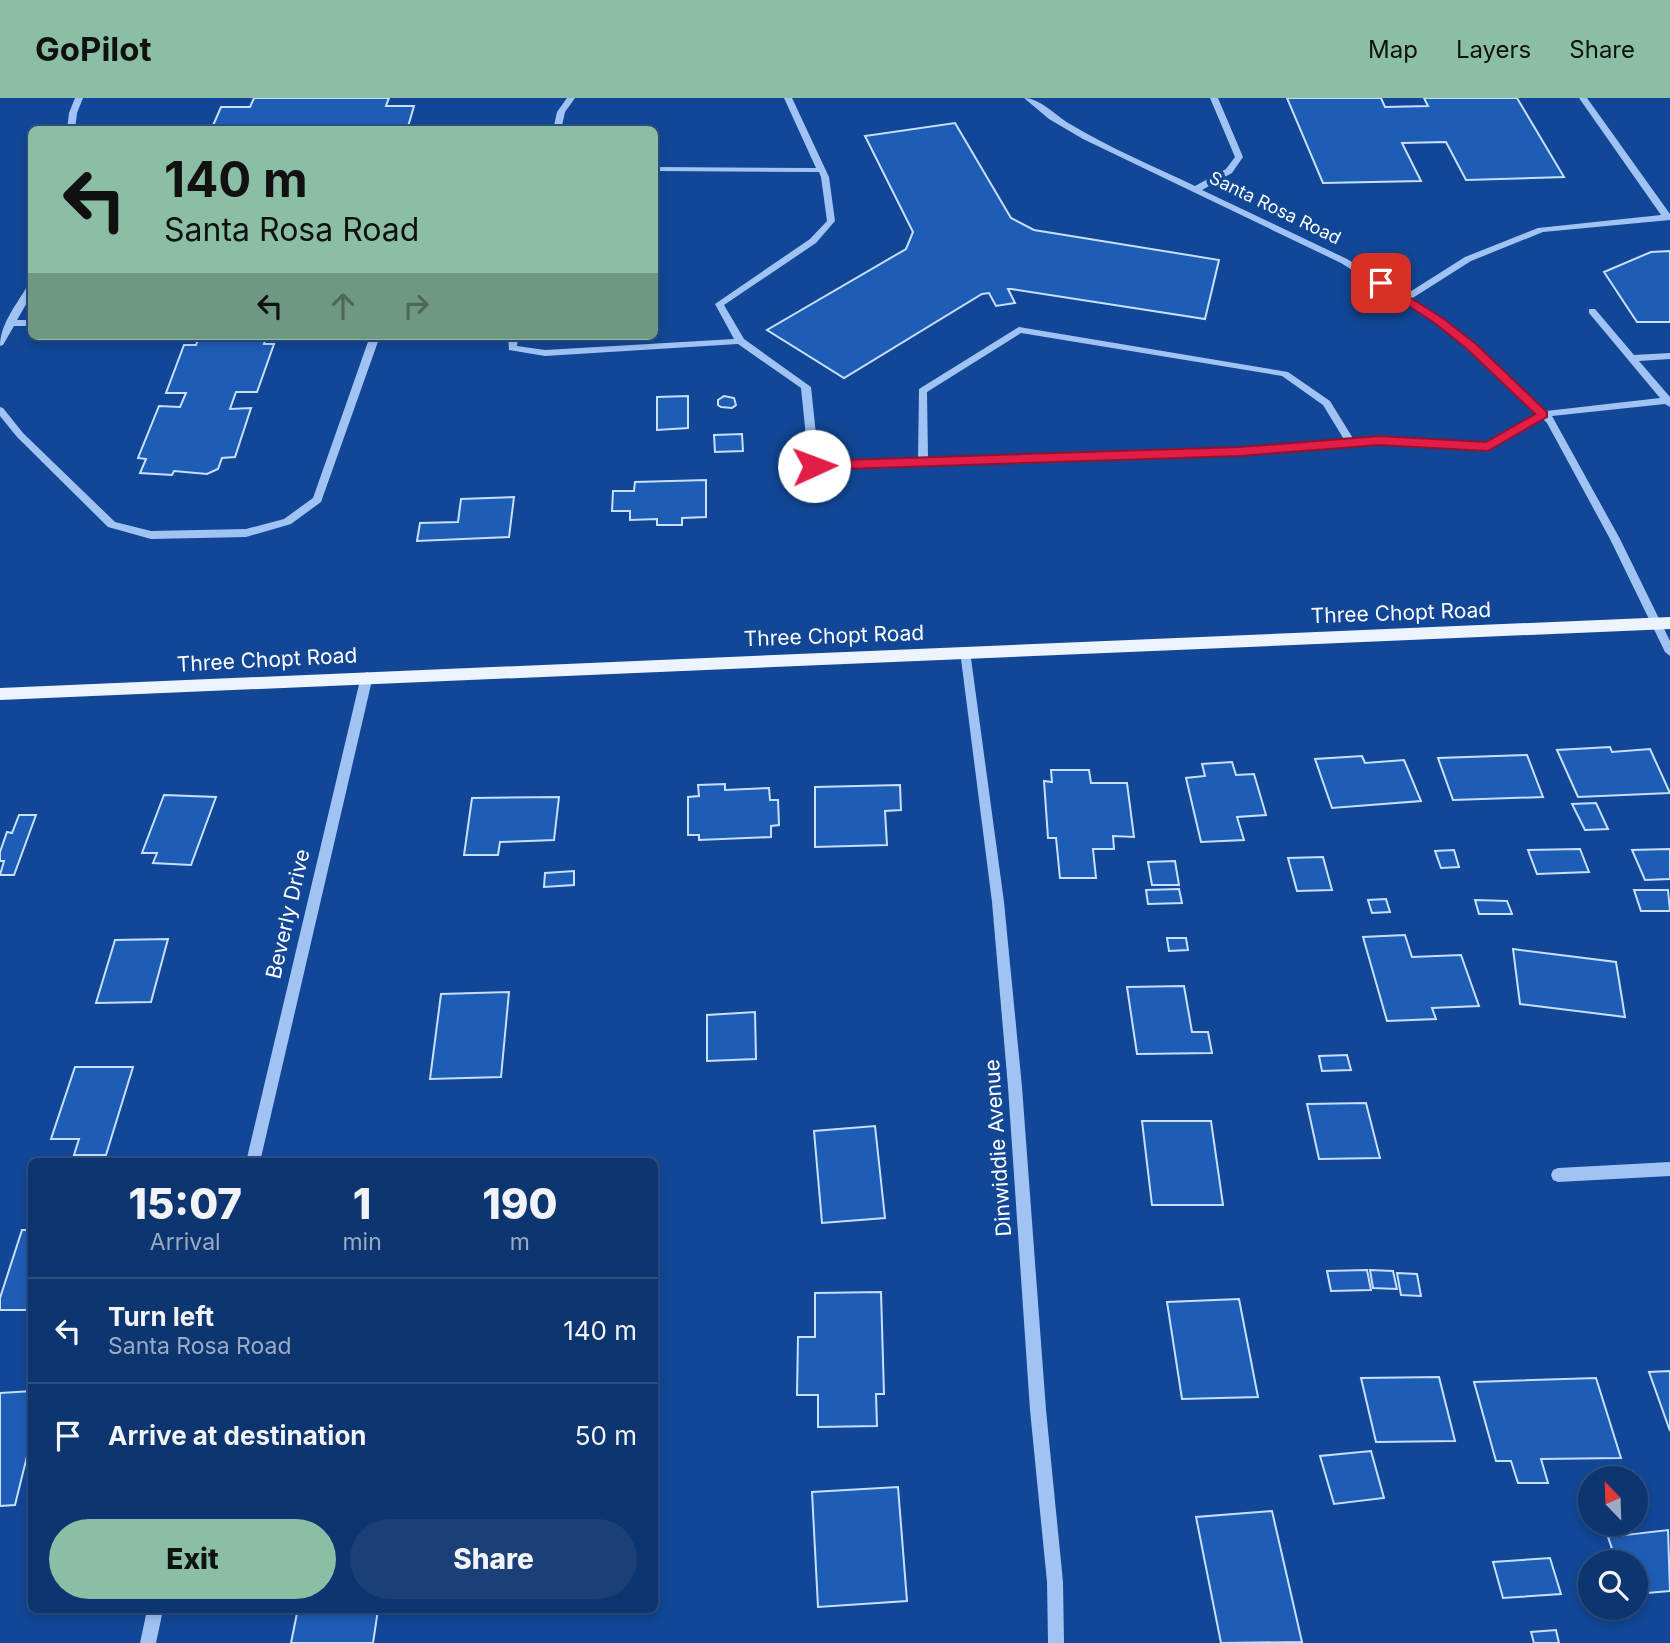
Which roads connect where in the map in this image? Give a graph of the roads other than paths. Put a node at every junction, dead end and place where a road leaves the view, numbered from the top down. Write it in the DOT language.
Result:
graph roads {
  1 [pos="79,98"];
  2 [pos="570,98"];
  3 [pos="788,98"];
  4 [pos="1028,98"];
  5 [pos="1214,98"];
  6 [pos="1584,98"];
  7 [pos="71,126"];
  8 [pos="558,126"];
  9 [pos="658,169"];
  10 [pos="822,170"];
  11 [pos="1197,190"];
  12 [pos="1668,217"];
  13 [pos="28,292"];
  14 [pos="1405,299"];
  15 [pos="1592,310"];
  16 [pos="10,323"];
  17 [pos="28,323"];
  18 [pos="374,340"];
  19 [pos="513,340"];
  20 [pos="740,341"];
  21 [pos="0,343"];
  22 [pos="1670,356"];
  23 [pos="1632,358"];
  24 [pos="1669,401"];
  25 [pos="0,410"];
  26 [pos="1543,414"];
  27 [pos="1351,443"];
  28 [pos="923,462"];
  29 [pos="1663,623"];
  30 [pos="965,651"];
  31 [pos="1670,652"];
  32 [pos="367,676"];
  33 [pos="0,694"];
  34 [pos="254,1158"];
  35 [pos="1670,1169"];
  36 [pos="1558,1175"];
  37 [pos="154,1613"];
  38 [pos="148,1643"];
  39 [pos="1056,1643"];
  1 -- 7 [label="street"];
  2 -- 8 [label="street"];
  3 -- 10 [label="street"];
  4 -- 11 [label="street, Santa Rosa Road"];
  5 -- 11 [label="street"];
  6 -- 12 [label="street"];
  9 -- 10 [label="street"];
  10 -- 20 [label="street"];
  11 -- 14 [label="street, Santa Rosa Road"];
  12 -- 14 [label="street"];
  13 -- 16 [label="street"];
  14 -- 26 [label="street, Santa Rosa Road"];
  15 -- 23 [label="street"];
  16 -- 17 [label="street"];
  16 -- 21 [label="street"];
  18 -- 25 [label="street"];
  19 -- 20 [label="street"];
  20 -- 28 [label="street"];
  22 -- 23 [label="street"];
  23 -- 24 [label="street"];
  24 -- 26 [label="street"];
  26 -- 27 [label="street"];
  26 -- 29 [label="street, Santa Rosa Road"];
  27 -- 28 [label="street"];
  27 -- 28 [label="street"];
  29 -- 30 [label="main road, Three Chopt Road"];
  29 -- 31 [label="street, Santa Rosa Road"];
  30 -- 32 [label="main road, Three Chopt Road"];
  30 -- 39 [label="street, Dinwiddie Avenue"];
  32 -- 33 [label="main road, Three Chopt Road"];
  32 -- 34 [label="street, Beverly Drive"];
  35 -- 36 [label="street"];
  37 -- 38 [label="street"];
}
